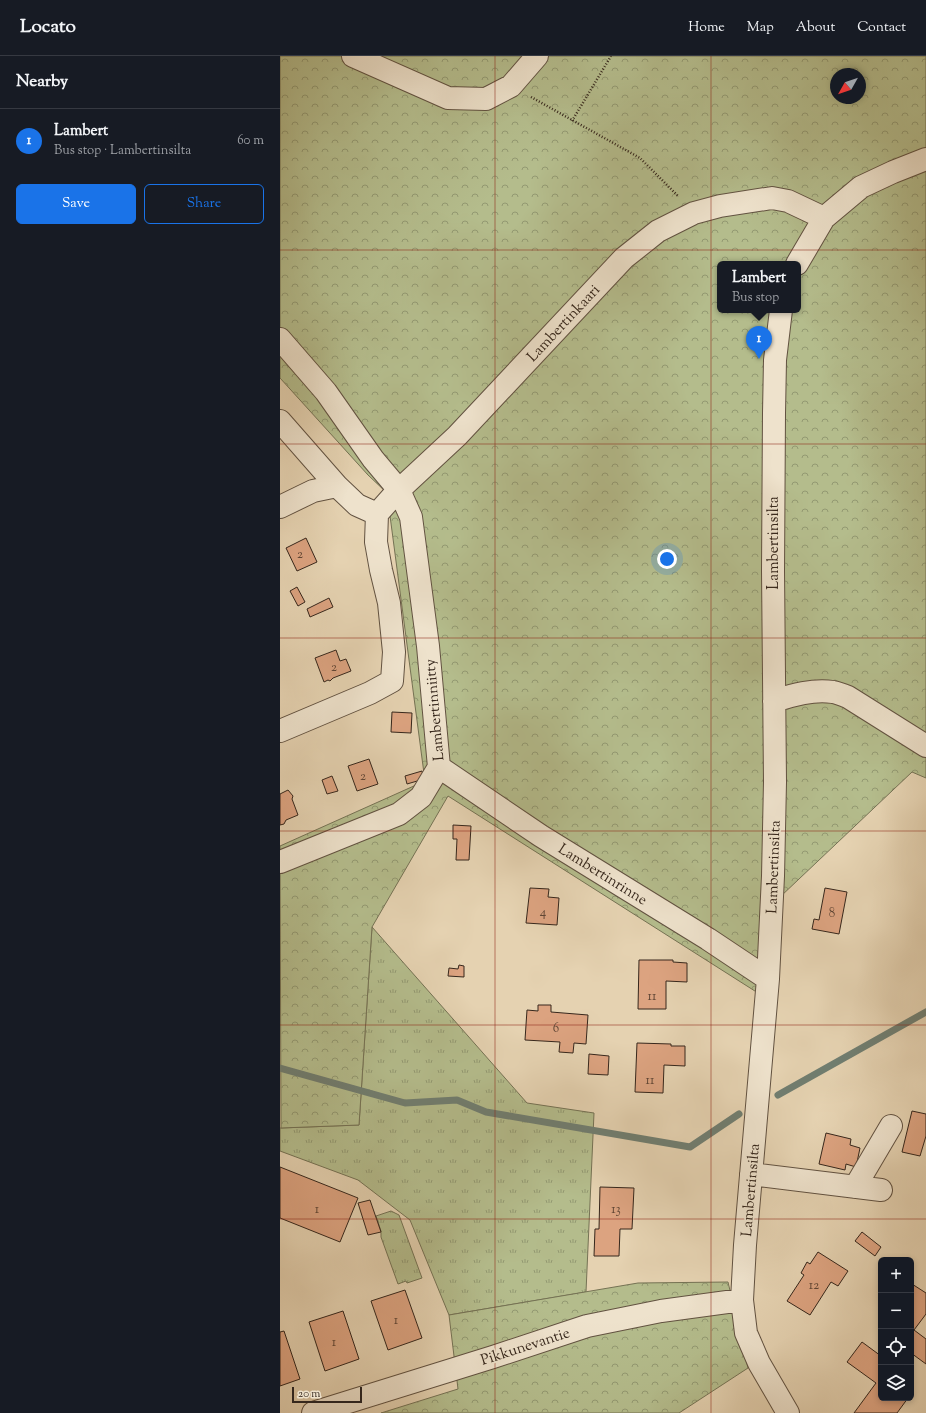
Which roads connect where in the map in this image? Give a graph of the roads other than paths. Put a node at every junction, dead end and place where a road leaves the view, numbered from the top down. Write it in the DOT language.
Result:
graph roads {
  1 [pos="353,56"];
  2 [pos="537,56"];
  3 [pos="926,159"];
  4 [pos="824,218"];
  5 [pos="798,261"];
  6 [pos="781,313"];
  7 [pos="280,339"];
  8 [pos="280,420"];
  9 [pos="337,486"];
  10 [pos="400,494"];
  11 [pos="280,507"];
  12 [pos="377,514"];
  13 [pos="774,701"];
  14 [pos="280,731"];
  15 [pos="926,746"];
  16 [pos="439,767"];
  17 [pos="280,862"];
  18 [pos="768,979"];
  19 [pos="891,1126"];
  20 [pos="751,1174"];
  21 [pos="855,1187"];
  22 [pos="881,1190"];
  23 [pos="742,1300"];
  24 [pos="313,1413"];
  25 [pos="788,1413"];
  1 -- 2 [label="street"];
  3 -- 4 [label="street"];
  4 -- 5 [label="street"];
  4 -- 10 [label="street, Lambertinkaari"];
  6 -- 13 [label="street, Lambertinsilta"];
  7 -- 10 [label="street"];
  8 -- 9 [label="street"];
  9 -- 11 [label="street"];
  9 -- 12 [label="street"];
  10 -- 12 [label="street, Lambertinkaari"];
  10 -- 16 [label="street, Lambertinniitty"];
  12 -- 14 [label="street"];
  13 -- 15 [label="street"];
  13 -- 18 [label="street, Lambertinsilta"];
  16 -- 17 [label="street, Lambertinniitty"];
  16 -- 18 [label="street, Lambertinrinne"];
  18 -- 20 [label="street, Lambertinsilta"];
  19 -- 21 [label="street"];
  20 -- 21 [label="street"];
  20 -- 23 [label="street, Lambertinsilta"];
  21 -- 22 [label="street"];
  23 -- 24 [label="street, Pikkunevantie"];
  23 -- 25 [label="street, Lambertinsilta"];
}
